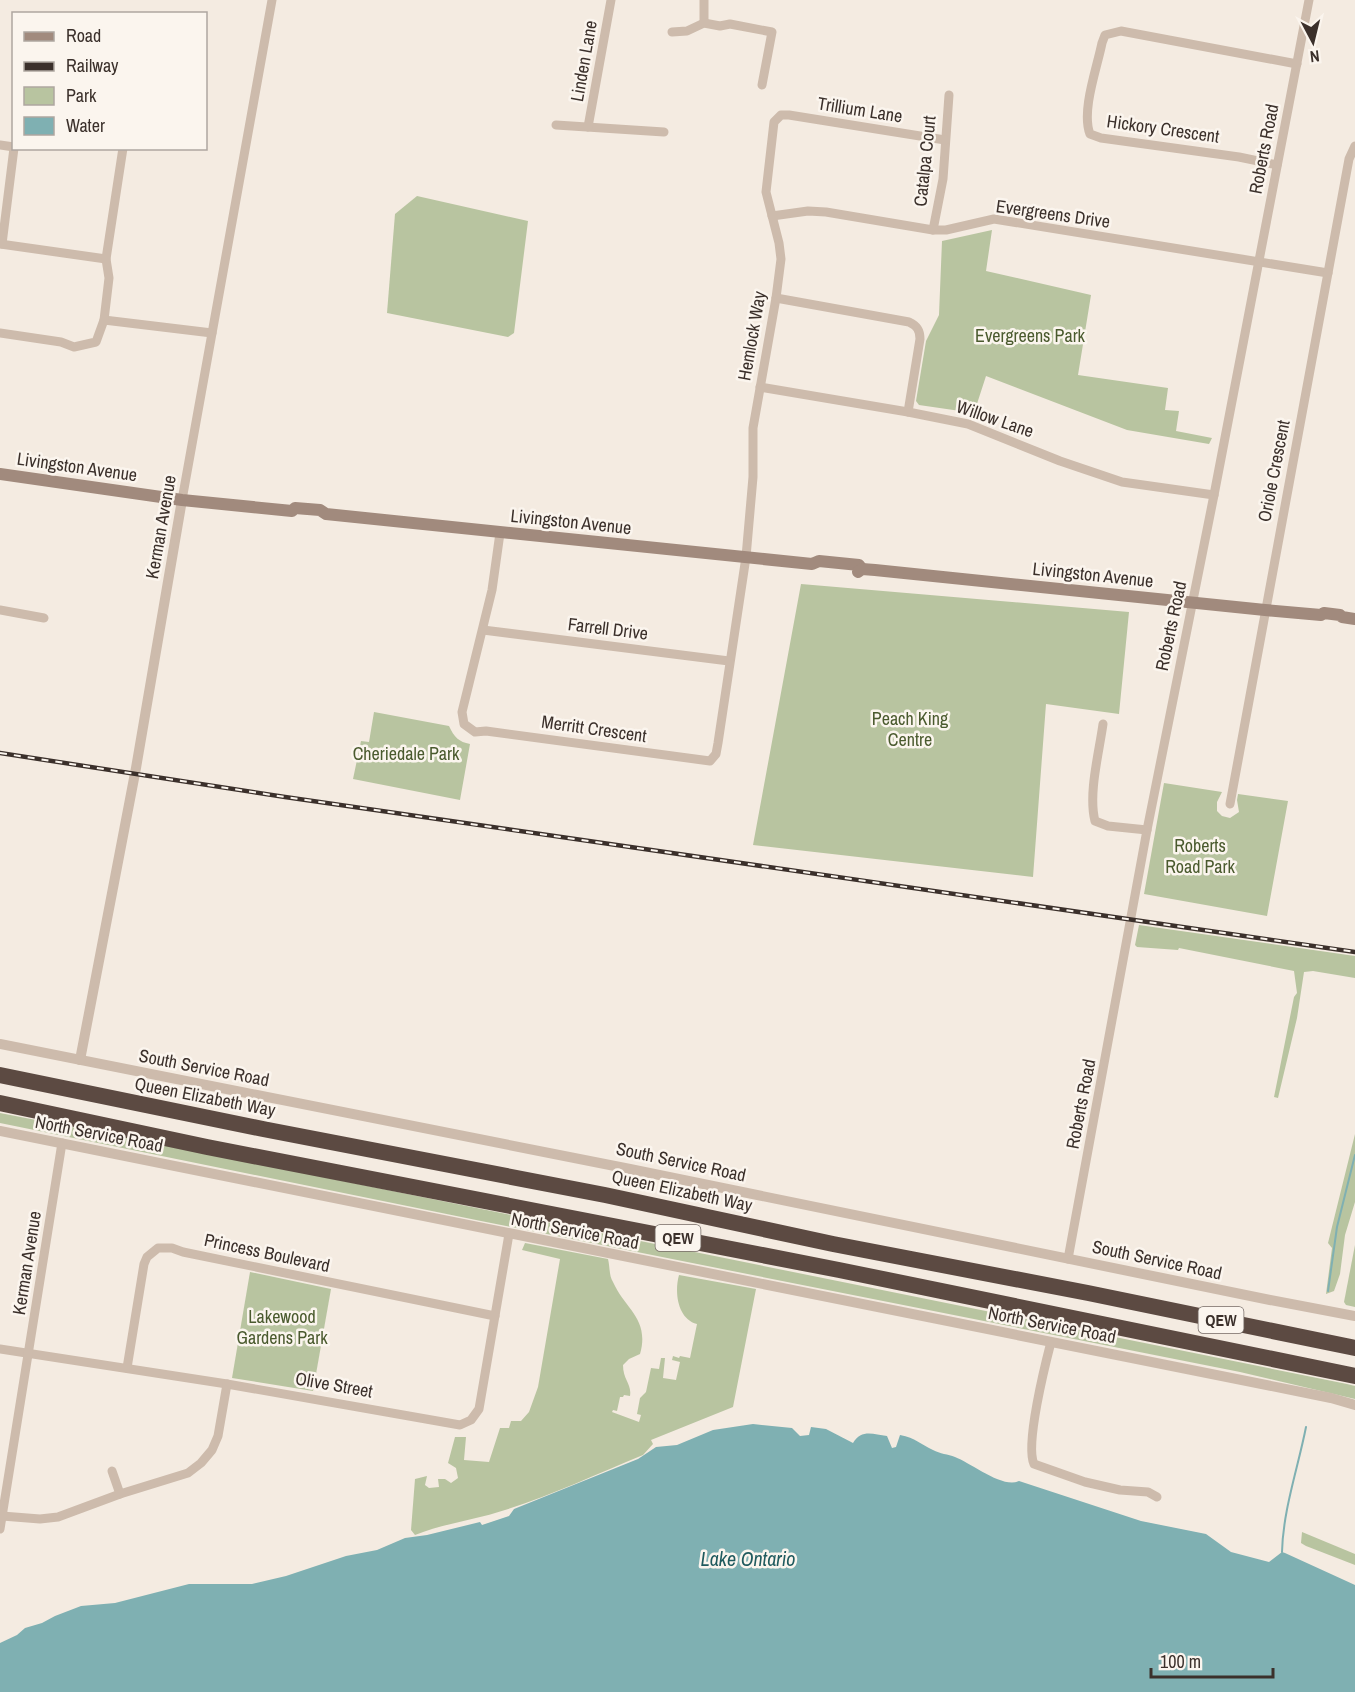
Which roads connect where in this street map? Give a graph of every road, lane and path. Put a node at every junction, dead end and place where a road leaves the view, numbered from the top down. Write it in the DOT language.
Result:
graph roads {
  1 [pos="273,0"];
  2 [pos="611,0"];
  3 [pos="704,0"];
  4 [pos="1309,0"];
  5 [pos="704,23"];
  6 [pos="672,32"];
  7 [pos="1297,64"];
  8 [pos="762,85"];
  9 [pos="949,95"];
  10 [pos="774,122"];
  11 [pos="556,125"];
  12 [pos="588,127"];
  13 [pos="664,132"];
  14 [pos="945,140"];
  15 [pos="1355,146"];
  16 [pos="14,150"];
  17 [pos="123,150"];
  18 [pos="1277,165"];
  19 [pos="772,216"];
  20 [pos="933,230"];
  21 [pos="1,244"];
  22 [pos="106,259"];
  23 [pos="1258,262"];
  24 [pos="1328,273"];
  25 [pos="776,298"];
  26 [pos="104,320"];
  27 [pos="0,333"];
  28 [pos="212,333"];
  29 [pos="760,387"];
  30 [pos="908,412"];
  31 [pos="0,474"];
  32 [pos="1214,495"];
  33 [pos="182,500"];
  34 [pos="500,532"];
  35 [pos="746,557"];
  36 [pos="1193,603"];
  37 [pos="0,610"];
  38 [pos="1265,610"];
  39 [pos="44,618"];
  40 [pos="1349,618"];
  41 [pos="483,630"];
  42 [pos="729,661"];
  43 [pos="1103,724"];
  44 [pos="1230,804"];
  45 [pos="1148,830"];
  46 [pos="0,1044"];
  47 [pos="80,1060"];
  48 [pos="0,1075"];
  49 [pos="0,1103"];
  50 [pos="0,1131"];
  51 [pos="62,1143"];
  52 [pos="509,1234"];
  53 [pos="1068,1259"];
  54 [pos="495,1316"];
  55 [pos="1355,1316"];
  56 [pos="1051,1342"];
  57 [pos="1355,1348"];
  58 [pos="0,1349"];
  59 [pos="30,1353"];
  60 [pos="127,1368"];
  61 [pos="1355,1376"];
  62 [pos="227,1384"];
  63 [pos="1355,1405"];
  64 [pos="112,1471"];
  65 [pos="120,1494"];
  66 [pos="1157,1497"];
  67 [pos="2,1516"];
  68 [pos="0,1529"];
  1 -- 28 [label="street, Kerman Avenue"];
  2 -- 12 [label="street, Linden Lane"];
  3 -- 5 [label="street"];
  4 -- 7 [label="street, Roberts Road"];
  5 -- 6 [label="street"];
  5 -- 8 [label="street"];
  7 -- 18 [label="street, Roberts Road"];
  7 -- 18 [label="street, Hickory Crescent"];
  9 -- 14 [label="street, Catalpa Court"];
  10 -- 14 [label="street, Trillium Lane"];
  10 -- 19 [label="street, Hemlock Way"];
  11 -- 12 [label="street"];
  12 -- 13 [label="street"];
  14 -- 20 [label="street, Catalpa Court"];
  15 -- 24 [label="street, Oriole Crescent"];
  16 -- 21 [label="street"];
  17 -- 22 [label="street"];
  18 -- 23 [label="street, Roberts Road"];
  19 -- 20 [label="street, Evergreens Drive"];
  19 -- 25 [label="street, Hemlock Way"];
  20 -- 23 [label="street, Evergreens Drive"];
  21 -- 22 [label="street"];
  22 -- 26 [label="street"];
  23 -- 24 [label="street, Evergreens Drive"];
  23 -- 32 [label="street, Roberts Road"];
  24 -- 38 [label="street, Oriole Crescent"];
  25 -- 29 [label="street, Hemlock Way"];
  25 -- 30 [label="street"];
  26 -- 27 [label="street"];
  26 -- 28 [label="street"];
  28 -- 33 [label="street, Kerman Avenue"];
  29 -- 30 [label="street, Willow Lane"];
  29 -- 35 [label="street, Hemlock Way"];
  30 -- 32 [label="street, Willow Lane"];
  31 -- 33 [label="main road, Livingston Avenue"];
  32 -- 36 [label="street, Roberts Road"];
  33 -- 34 [label="main road, Livingston Avenue"];
  33 -- 47 [label="street, Kerman Avenue"];
  34 -- 35 [label="main road, Livingston Avenue"];
  34 -- 41 [label="street, Merritt Crescent"];
  35 -- 36 [label="main road, Livingston Avenue"];
  35 -- 42 [label="street, Merritt Crescent"];
  36 -- 38 [label="main road, Livingston Avenue"];
  36 -- 45 [label="street, Roberts Road"];
  37 -- 39 [label="street"];
  38 -- 40 [label="main road, Livingston Avenue"];
  38 -- 44 [label="street, Oriole Crescent"];
  41 -- 42 [label="street, Farrell Drive"];
  41 -- 42 [label="street, Merritt Crescent"];
  43 -- 45 [label="street"];
  45 -- 53 [label="street, Roberts Road"];
  46 -- 47 [label="street, South Service Road"];
  47 -- 53 [label="street, South Service Road"];
  48 -- 57 [label="highway, Queen Elizabeth Way / QEW"];
  49 -- 61 [label="highway, QEW"];
  50 -- 51 [label="street, North Service Road"];
  51 -- 52 [label="street, North Service Road"];
  51 -- 59 [label="street, Kerman Avenue"];
  52 -- 54 [label="street, Olive Street"];
  52 -- 56 [label="street, North Service Road"];
  53 -- 55 [label="street, South Service Road"];
  54 -- 60 [label="street, Princess Boulevard"];
  54 -- 62 [label="street, Olive Street"];
  56 -- 63 [label="street, North Service Road"];
  56 -- 66 [label="street"];
  58 -- 59 [label="street, Olive Street"];
  59 -- 60 [label="street, Olive Street"];
  59 -- 67 [label="street, Kerman Avenue"];
  60 -- 62 [label="street, Olive Street"];
  62 -- 65 [label="street"];
  64 -- 65 [label="street"];
  65 -- 67 [label="street"];
  67 -- 68 [label="street, Kerman Avenue"];
}
